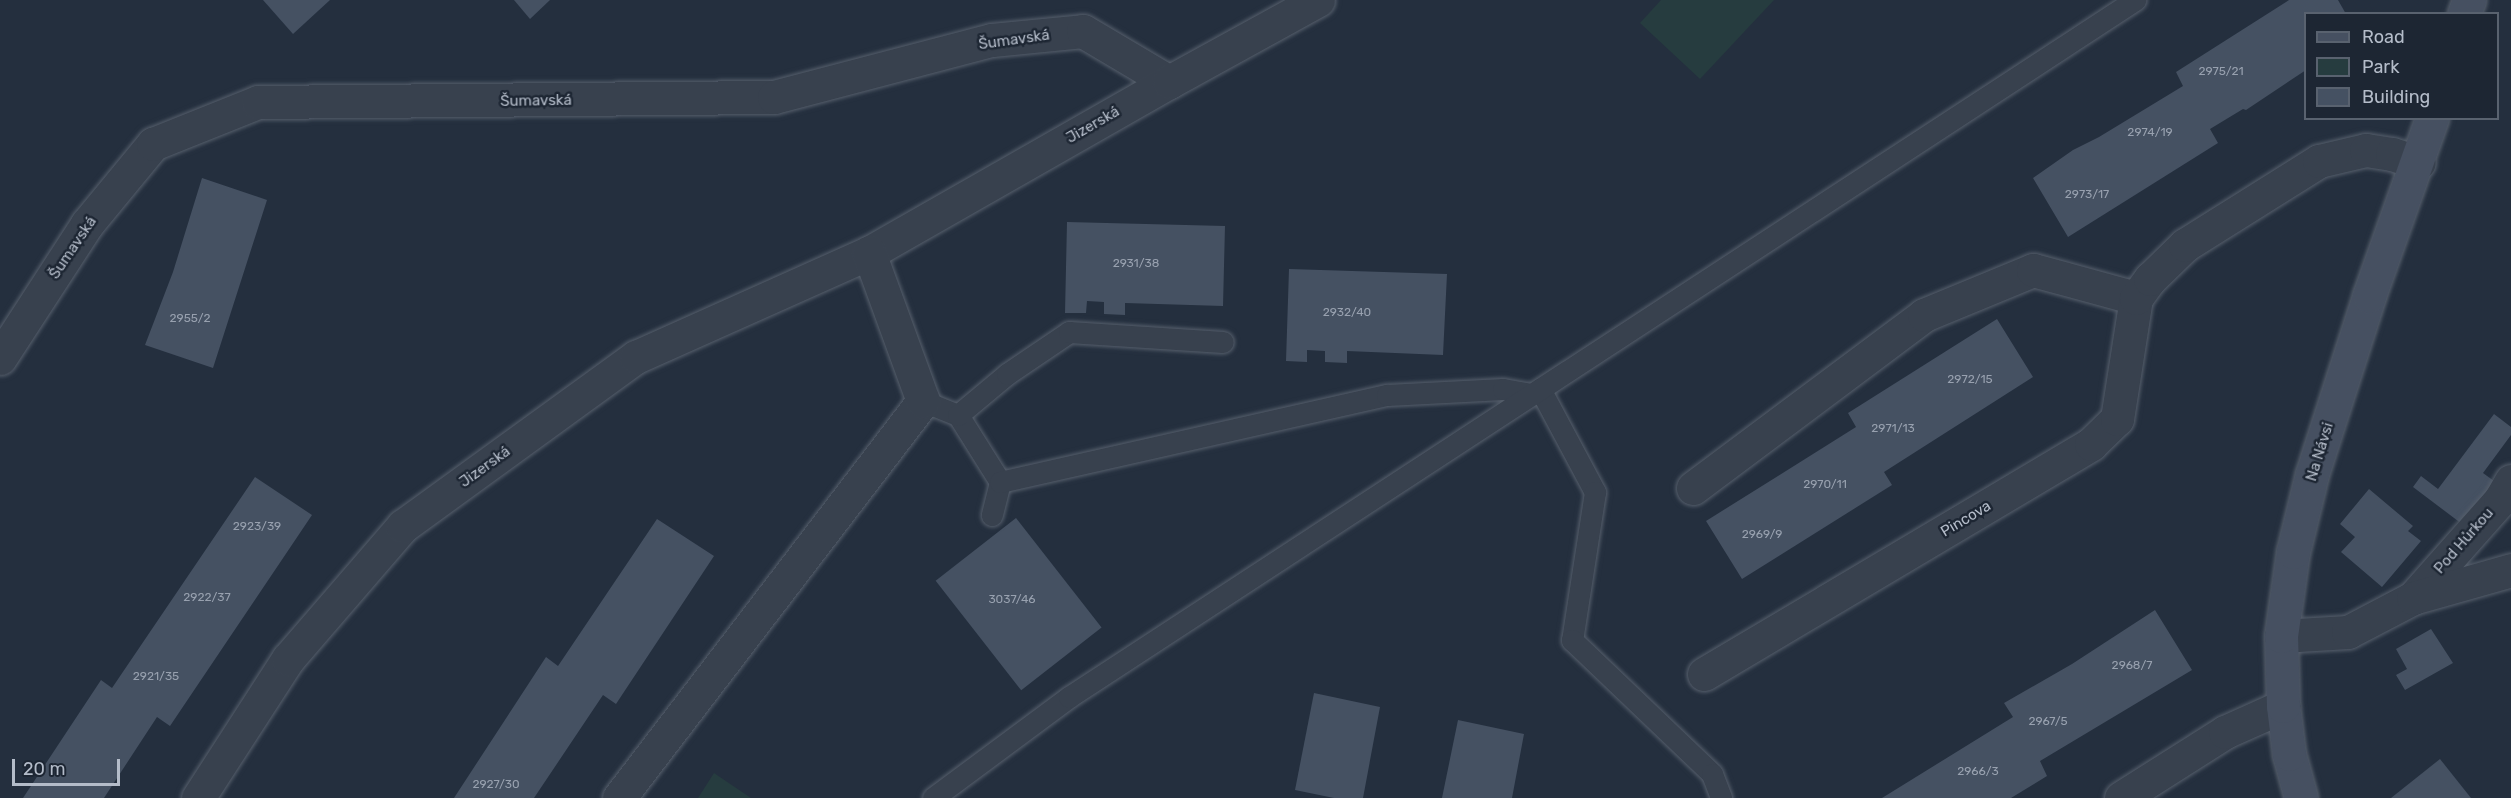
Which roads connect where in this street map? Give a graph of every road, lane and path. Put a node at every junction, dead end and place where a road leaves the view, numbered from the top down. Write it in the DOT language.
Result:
graph roads {
  1 [pos="1318,0"];
  2 [pos="2135,0"];
  3 [pos="1168,82"];
  4 [pos="2431,120"];
  5 [pos="2419,163"];
  6 [pos="869,253"];
  7 [pos="2136,298"];
  8 [pos="1223,342"];
  9 [pos="0,358"];
  10 [pos="1536,392"];
  11 [pos="923,400"];
  12 [pos="958,415"];
  13 [pos="2511,481"];
  14 [pos="1000,482"];
  15 [pos="1693,488"];
  16 [pos="992,515"];
  17 [pos="2511,570"];
  18 [pos="2413,598"];
  19 [pos="2281,636"];
  20 [pos="1704,674"];
  21 [pos="2283,706"];
  22 [pos="198,798"];
  23 [pos="619,798"];
  24 [pos="933,798"];
  25 [pos="1720,798"];
  26 [pos="2121,798"];
  27 [pos="2301,798"];
  1 -- 3 [label="street, Jizerská"];
  2 -- 10 [label="lane"];
  3 -- 6 [label="street, Jizerská"];
  3 -- 9 [label="street, Šumavská"];
  4 -- 5 [label="street, Na Návsi"];
  5 -- 7 [label="street, Pincova"];
  5 -- 19 [label="street, Na Návsi"];
  6 -- 11 [label="street"];
  6 -- 22 [label="street, Jizerská"];
  7 -- 15 [label="street"];
  7 -- 20 [label="street, Pincova"];
  8 -- 12 [label="lane"];
  10 -- 14 [label="lane"];
  10 -- 24 [label="lane"];
  10 -- 25 [label="lane"];
  11 -- 12 [label="lane"];
  11 -- 23 [label="street"];
  12 -- 14 [label="lane"];
  13 -- 18 [label="street, Pod Hůrkou"];
  14 -- 16 [label="lane"];
  17 -- 18 [label="street, Pod Hůrkou"];
  18 -- 19 [label="street, Pod Hůrkou"];
  19 -- 21 [label="street, Na Návsi"];
  21 -- 26 [label="street"];
  21 -- 27 [label="street, Na Návsi"];
}
